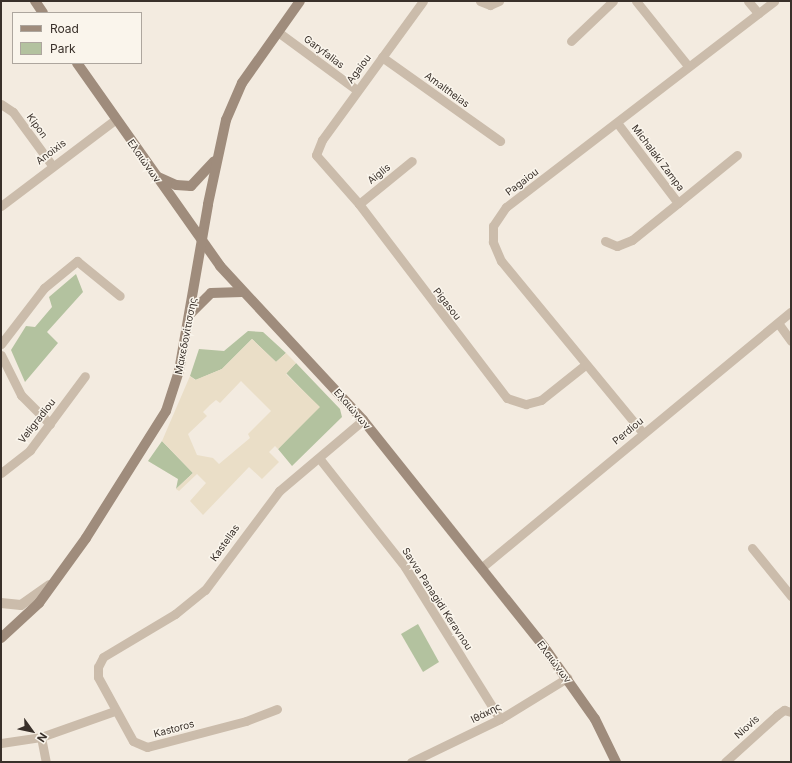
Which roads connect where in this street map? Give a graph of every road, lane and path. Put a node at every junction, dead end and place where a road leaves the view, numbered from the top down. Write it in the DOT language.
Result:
graph roads {
  1 [pos="35,1"];
  2 [pos="300,1"];
  3 [pos="423,1"];
  4 [pos="480,1"];
  5 [pos="499,1"];
  6 [pos="613,1"];
  7 [pos="636,1"];
  8 [pos="748,1"];
  9 [pos="774,1"];
  10 [pos="42,12"];
  11 [pos="758,13"];
  12 [pos="278,32"];
  13 [pos="571,40"];
  14 [pos="382,56"];
  15 [pos="78,64"];
  16 [pos="688,66"];
  17 [pos="357,90"];
  18 [pos="1,104"];
  19 [pos="116,119"];
  20 [pos="618,124"];
  21 [pos="500,141"];
  22 [pos="315,150"];
  23 [pos="736,155"];
  24 [pos="216,158"];
  25 [pos="412,162"];
  26 [pos="51,164"];
  27 [pos="154,175"];
  28 [pos="678,203"];
  29 [pos="359,204"];
  30 [pos="1,206"];
  31 [pos="202,242"];
  32 [pos="605,242"];
  33 [pos="242,292"];
  34 [pos="120,296"];
  35 [pos="791,312"];
  36 [pos="190,314"];
  37 [pos="778,323"];
  38 [pos="791,341"];
  39 [pos="1,344"];
  40 [pos="1,355"];
  41 [pos="585,365"];
  42 [pos="85,376"];
  43 [pos="363,420"];
  44 [pos="50,424"];
  45 [pos="643,433"];
  46 [pos="319,458"];
  47 [pos="1,473"];
  48 [pos="752,548"];
  49 [pos="481,568"];
  50 [pos="55,581"];
  51 [pos="791,596"];
  52 [pos="1,603"];
  53 [pos="1,638"];
  54 [pos="98,666"];
  55 [pos="567,678"];
  56 [pos="277,709"];
  57 [pos="115,711"];
  58 [pos="788,711"];
  59 [pos="500,719"];
  60 [pos="41,737"];
  61 [pos="1,743"];
  62 [pos="46,762"];
  63 [pos="411,762"];
  64 [pos="616,762"];
  65 [pos="725,762"];
  1 -- 10 [label="main road"];
  2 -- 12 [label="main road, Μακεδονίτισσης"];
  3 -- 14 [label="street, Agaiou"];
  4 -- 5 [label="street"];
  6 -- 13 [label="street"];
  7 -- 16 [label="street"];
  8 -- 11 [label="street"];
  9 -- 11 [label="street, Pagaiou"];
  11 -- 16 [label="street, Pagaiou"];
  12 -- 17 [label="street, Garyfalias"];
  12 -- 24 [label="main road, Μακεδονίτισσης"];
  14 -- 17 [label="street, Agaiou"];
  14 -- 21 [label="street, Amaltheias"];
  15 -- 19 [label="main road, Ελαιώνων"];
  16 -- 20 [label="street, Pagaiou"];
  17 -- 22 [label="street, Agaiou"];
  18 -- 26 [label="street, Kipon"];
  19 -- 26 [label="street, Anoixis"];
  19 -- 27 [label="main road, Ελαιώνων"];
  20 -- 28 [label="street, Michalaki Zampa"];
  20 -- 41 [label="street, Pagaiou"];
  22 -- 29 [label="street, Pigasou"];
  23 -- 28 [label="street, Michalaki Zampa"];
  24 -- 27 [label="main road"];
  24 -- 31 [label="main road, Μακεδονίτισσης"];
  25 -- 29 [label="street, Aiglis"];
  26 -- 30 [label="street, Anoixis"];
  27 -- 31 [label="main road, Ελαιώνων"];
  28 -- 32 [label="street"];
  29 -- 41 [label="street, Pigasou"];
  31 -- 33 [label="main road, Ελαιώνων"];
  31 -- 36 [label="main road, Μακεδονίτισσης"];
  33 -- 36 [label="main road"];
  33 -- 43 [label="main road, Ελαιώνων"];
  34 -- 39 [label="street"];
  35 -- 37 [label="street, Perdiou"];
  36 -- 50 [label="main road, Μακεδονίτισσης"];
  37 -- 38 [label="street"];
  37 -- 45 [label="street, Perdiou"];
  40 -- 44 [label="street"];
  41 -- 45 [label="street, Pagaiou"];
  42 -- 44 [label="street, Veligradiou"];
  43 -- 46 [label="street, Kastellas"];
  43 -- 49 [label="main road, Ελαιώνων"];
  44 -- 47 [label="street, Veligradiou"];
  45 -- 49 [label="street, Perdiou"];
  46 -- 54 [label="street, Kastellas"];
  46 -- 59 [label="street, Savva Panagidi Keravnou"];
  48 -- 51 [label="street"];
  49 -- 55 [label="main road, Ελαιώνων"];
  50 -- 52 [label="street"];
  50 -- 53 [label="main road, Μακεδονίτισσης"];
  54 -- 57 [label="street, Kastoros"];
  55 -- 59 [label="street, Ιθάκης"];
  55 -- 64 [label="main road, Ελαιώνων"];
  56 -- 57 [label="street, Kastoros"];
  57 -- 60 [label="street"];
  58 -- 65 [label="street, Niovis"];
  59 -- 63 [label="street, Ιθάκης"];
  60 -- 61 [label="street"];
  60 -- 62 [label="street"];
}
